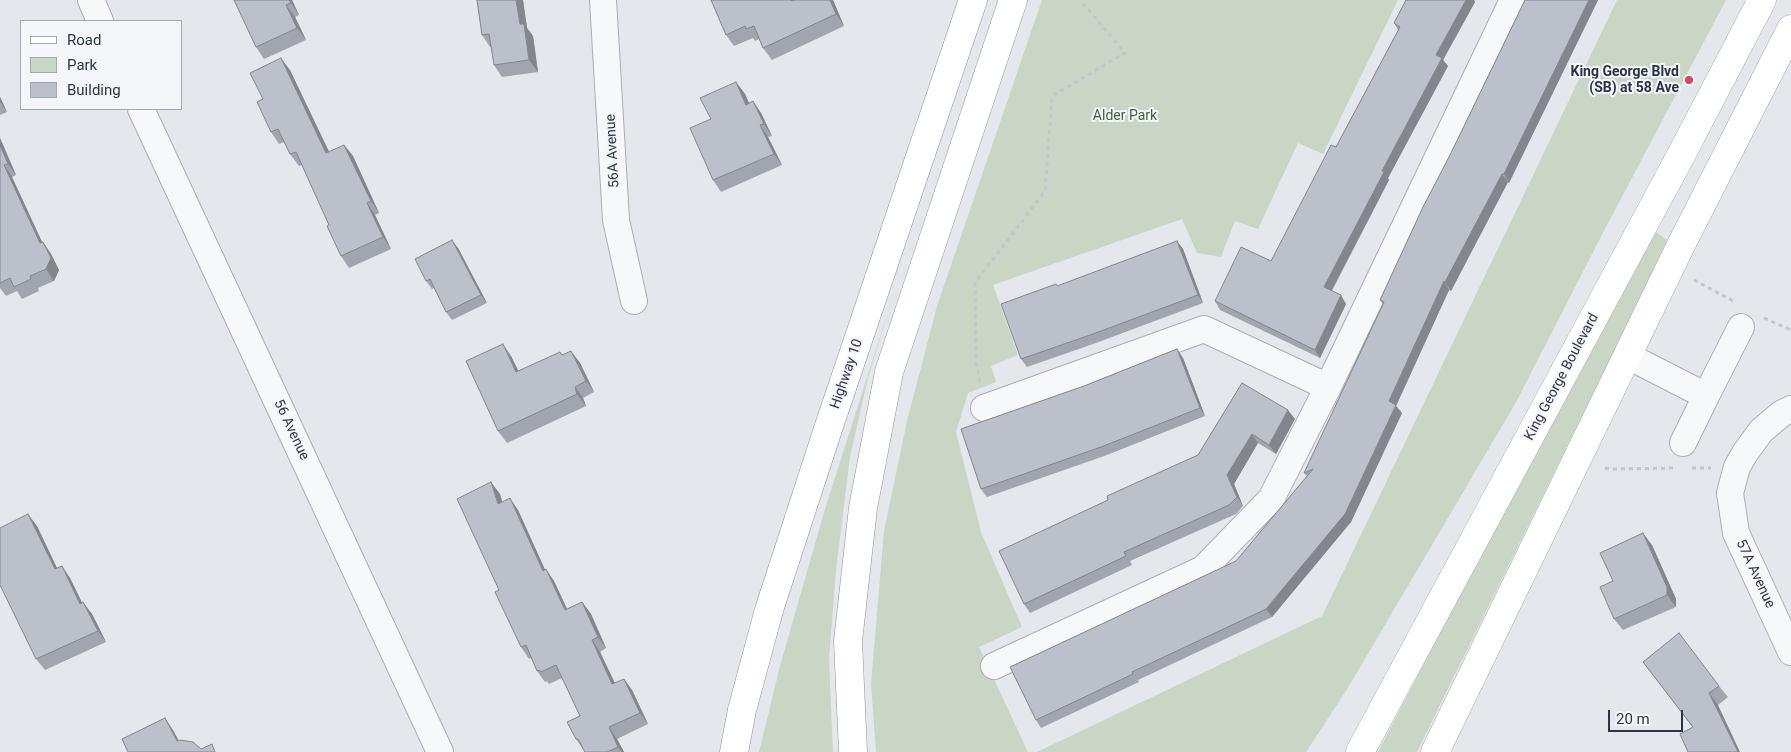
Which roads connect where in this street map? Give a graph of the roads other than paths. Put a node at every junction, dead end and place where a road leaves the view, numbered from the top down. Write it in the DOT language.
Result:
graph roads {
  1 [pos="91,0"];
  2 [pos="603,0"];
  3 [pos="973,0"];
  4 [pos="1013,0"];
  5 [pos="1513,0"];
  6 [pos="1762,0"];
  7 [pos="100,20"];
  8 [pos="1791,29"];
  9 [pos="141,110"];
  10 [pos="634,301"];
  11 [pos="1741,327"];
  12 [pos="1628,356"];
  13 [pos="1328,387"];
  14 [pos="1706,396"];
  15 [pos="982,400"];
  16 [pos="1791,409"];
  17 [pos="1682,460"];
  18 [pos="1791,652"];
  19 [pos="994,666"];
  20 [pos="440,752"];
  21 [pos="734,752"];
  22 [pos="853,752"];
  23 [pos="1360,752"];
  24 [pos="1435,752"];
  1 -- 7 [label="street"];
  2 -- 10 [label="street, 56A Avenue"];
  3 -- 21 [label="main road, Highway 10"];
  4 -- 22 [label="main road"];
  5 -- 13 [label="street"];
  6 -- 23 [label="main road, King George Boulevard"];
  8 -- 12 [label="main road"];
  9 -- 20 [label="street, 56 Avenue"];
  11 -- 14 [label="street"];
  12 -- 14 [label="street"];
  12 -- 24 [label="main road"];
  13 -- 15 [label="street"];
  13 -- 19 [label="street"];
  14 -- 17 [label="street"];
  16 -- 18 [label="street, 57A Avenue"];
}
